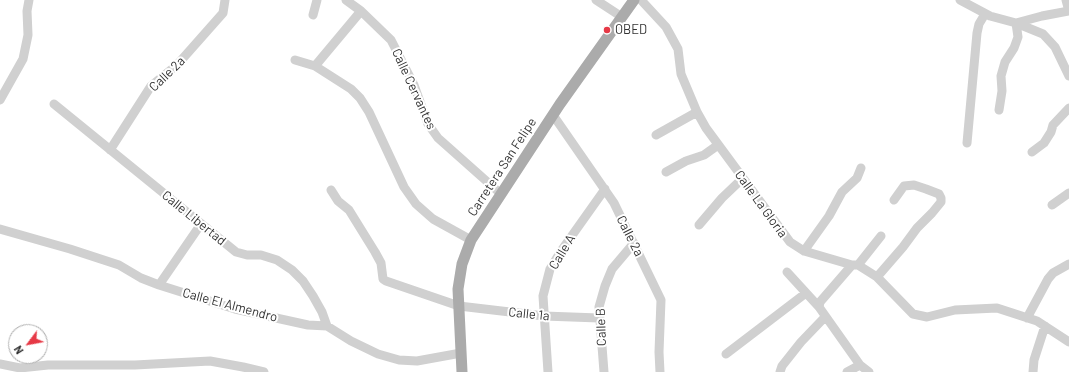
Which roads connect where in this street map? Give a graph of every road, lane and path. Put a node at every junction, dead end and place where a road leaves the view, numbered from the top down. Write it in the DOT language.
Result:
graph roads {
  1 [pos="29,0"];
  2 [pos="224,0"];
  3 [pos="317,0"];
  4 [pos="346,0"];
  5 [pos="596,0"];
  6 [pos="634,0"];
  7 [pos="641,0"];
  8 [pos="960,0"];
  9 [pos="1066,0"];
  10 [pos="360,11"];
  11 [pos="1069,11"];
  12 [pos="313,14"];
  13 [pos="985,14"];
  14 [pos="622,17"];
  15 [pos="1016,23"];
  16 [pos="295,60"];
  17 [pos="315,66"];
  18 [pos="1069,76"];
  19 [pos="0,100"];
  20 [pos="54,104"];
  21 [pos="1069,108"];
  22 [pos="999,110"];
  23 [pos="697,112"];
  24 [pos="553,115"];
  25 [pos="656,135"];
  26 [pos="967,143"];
  27 [pos="718,145"];
  28 [pos="110,150"];
  29 [pos="1032,152"];
  30 [pos="861,168"];
  31 [pos="666,172"];
  32 [pos="743,178"];
  33 [pos="604,189"];
  34 [pos="331,190"];
  35 [pos="1069,193"];
  36 [pos="501,194"];
  37 [pos="894,200"];
  38 [pos="1052,205"];
  39 [pos="201,224"];
  40 [pos="699,225"];
  41 [pos="0,229"];
  42 [pos="881,236"];
  43 [pos="471,240"];
  44 [pos="634,243"];
  45 [pos="804,251"];
  46 [pos="1069,264"];
  47 [pos="855,265"];
  48 [pos="788,272"];
  49 [pos="877,277"];
  50 [pos="159,285"];
  51 [pos="806,293"];
  52 [pos="459,306"];
  53 [pos="819,307"];
  54 [pos="544,316"];
  55 [pos="825,317"];
  56 [pos="600,318"];
  57 [pos="1027,318"];
  58 [pos="327,326"];
  59 [pos="1045,326"];
  60 [pos="1069,342"];
  61 [pos="461,353"];
  62 [pos="726,354"];
  63 [pos="0,364"];
  64 [pos="860,365"];
  65 [pos="264,372"];
  66 [pos="462,372"];
  67 [pos="548,372"];
  68 [pos="604,372"];
  69 [pos="660,372"];
  70 [pos="780,372"];
  71 [pos="848,372"];
  72 [pos="869,372"];
  73 [pos="1033,372"];
  1 -- 19 [label="street"];
  2 -- 28 [label="street, Calle 2a"];
  3 -- 12 [label="street"];
  4 -- 10 [label="street, Calle Cervantes"];
  5 -- 14 [label="street"];
  6 -- 14 [label="main road, Carretera San Felipe"];
  7 -- 23 [label="street, Calle La Gloria"];
  8 -- 13 [label="street"];
  9 -- 11 [label="street"];
  10 -- 17 [label="street"];
  10 -- 36 [label="street, Calle Cervantes"];
  11 -- 15 [label="street"];
  13 -- 15 [label="street"];
  13 -- 26 [label="street"];
  14 -- 24 [label="main road, Carretera San Felipe"];
  15 -- 18 [label="street"];
  15 -- 22 [label="street"];
  16 -- 17 [label="street"];
  17 -- 43 [label="street"];
  20 -- 28 [label="street, Calle Libertad"];
  21 -- 29 [label="street"];
  23 -- 25 [label="street"];
  23 -- 27 [label="street, Calle La Gloria"];
  24 -- 33 [label="street, Calle 2a"];
  24 -- 36 [label="main road, Carretera San Felipe"];
  27 -- 31 [label="street"];
  27 -- 32 [label="street, Calle La Gloria"];
  28 -- 39 [label="street, Calle Libertad"];
  30 -- 45 [label="street"];
  32 -- 40 [label="street"];
  32 -- 45 [label="street, Calle La Gloria"];
  33 -- 44 [label="street, Calle 2a"];
  33 -- 54 [label="street, Calle A"];
  34 -- 52 [label="street, Calle 1a"];
  35 -- 38 [label="street"];
  36 -- 43 [label="main road, Carretera San Felipe"];
  37 -- 49 [label="street"];
  39 -- 50 [label="street"];
  39 -- 58 [label="street, Calle Libertad"];
  41 -- 50 [label="street, Calle El Almendro"];
  42 -- 47 [label="street"];
  43 -- 52 [label="main road, Carretera San Felipe"];
  44 -- 56 [label="street, Calle B"];
  44 -- 69 [label="street, Calle 2a"];
  45 -- 47 [label="street, Calle La Gloria"];
  46 -- 57 [label="street"];
  47 -- 49 [label="street, Calle La Gloria"];
  47 -- 53 [label="street"];
  48 -- 51 [label="street"];
  49 -- 57 [label="street, Calle La Gloria"];
  50 -- 58 [label="street, Calle El Almendro"];
  51 -- 53 [label="street"];
  51 -- 62 [label="street"];
  52 -- 54 [label="street, Calle 1a"];
  52 -- 61 [label="main road, Carretera San Felipe"];
  53 -- 55 [label="street"];
  54 -- 56 [label="street, Calle 1a"];
  54 -- 67 [label="street, Calle A"];
  55 -- 64 [label="street"];
  55 -- 70 [label="street"];
  56 -- 68 [label="street, Calle B"];
  57 -- 59 [label="street, Calle La Gloria"];
  58 -- 61 [label="street, Calle El Almendro"];
  59 -- 60 [label="street, Calle La Gloria"];
  59 -- 73 [label="street"];
  61 -- 66 [label="main road, Carretera San Felipe"];
  63 -- 65 [label="street"];
  64 -- 71 [label="street"];
  64 -- 72 [label="street"];
}
